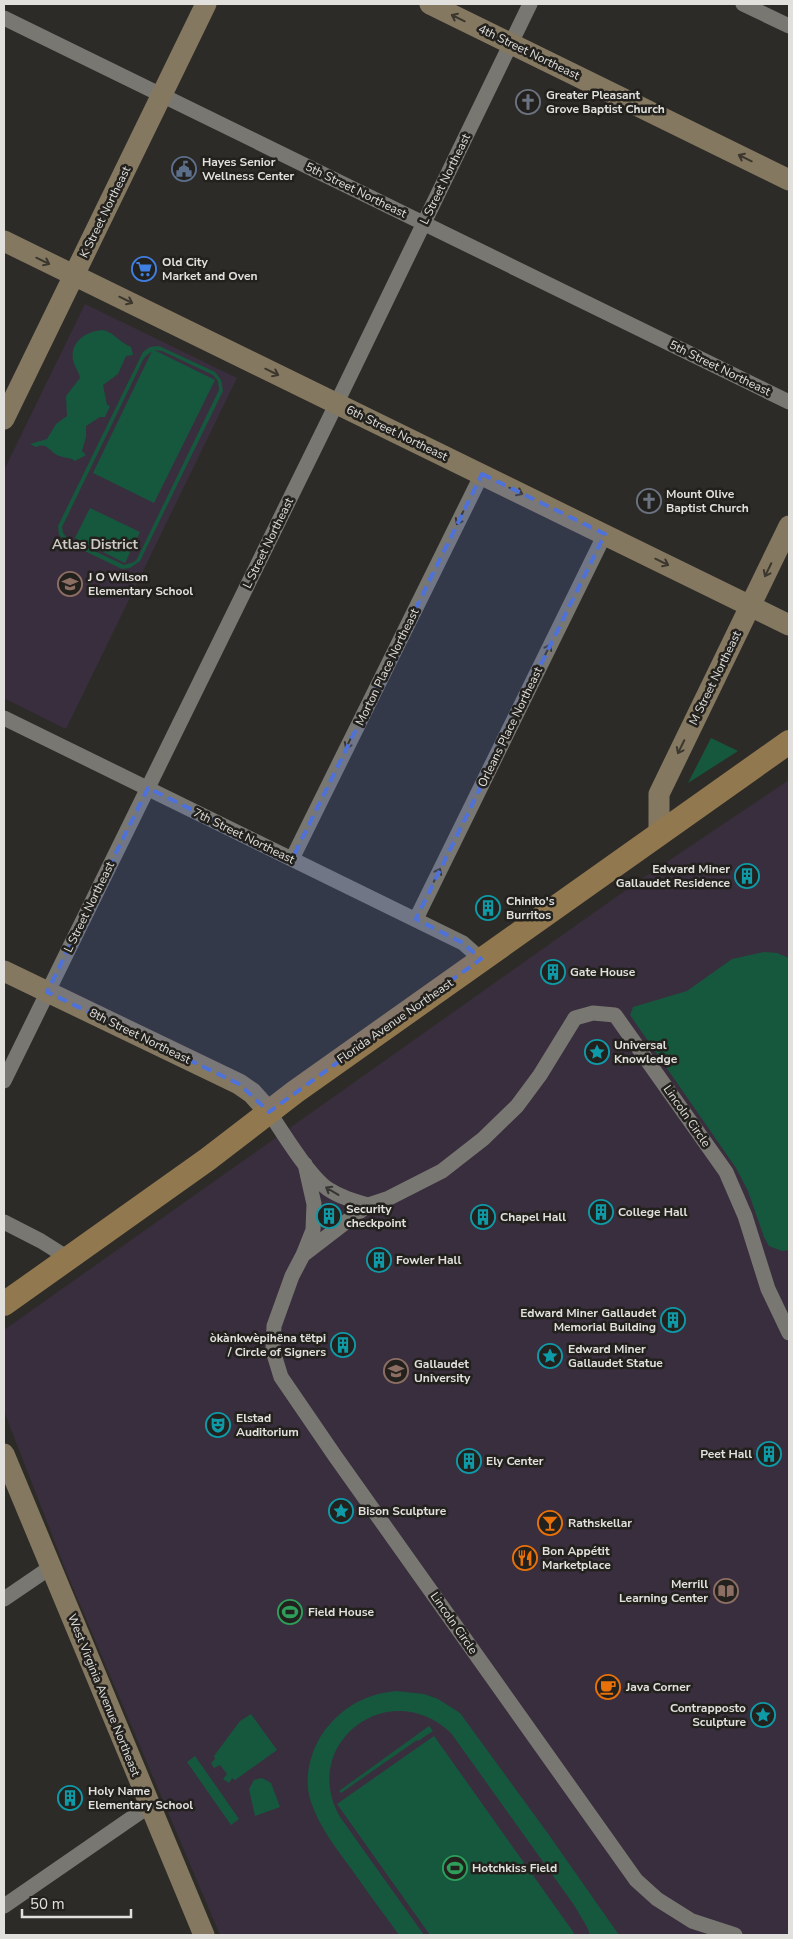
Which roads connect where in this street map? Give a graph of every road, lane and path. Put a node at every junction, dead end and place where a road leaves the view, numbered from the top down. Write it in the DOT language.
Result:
graph roads {
  1 [pos="206,4"];
  2 [pos="430,4"];
  3 [pos="530,4"];
  4 [pos="743,4"];
  5 [pos="4,18"];
  6 [pos="789,26"];
  7 [pos="510,44"];
  8 [pos="162,95"];
  9 [pos="789,180"];
  10 [pos="424,223"];
  11 [pos="4,241"];
  12 [pos="74,275"];
  13 [pos="789,402"];
  14 [pos="336,403"];
  15 [pos="4,419"];
  16 [pos="482,474"];
  17 [pos="789,526"];
  18 [pos="605,534"];
  19 [pos="750,605"];
  20 [pos="789,624"];
  21 [pos="4,718"];
  22 [pos="789,742"];
  23 [pos="148,788"];
  24 [pos="659,833"];
  25 [pos="292,859"];
  26 [pos="416,919"];
  27 [pos="481,960"];
  28 [pos="4,971"];
  29 [pos="47,992"];
  30 [pos="4,1082"];
  31 [pos="269,1112"];
  32 [pos="305,1164"];
  33 [pos="368,1205"];
  34 [pos="4,1222"];
  35 [pos="303,1255"];
  36 [pos="68,1258"];
  37 [pos="4,1304"];
  38 [pos="789,1333"];
  39 [pos="4,1454"];
  40 [pos="51,1567"];
  41 [pos="4,1599"];
  42 [pos="149,1806"];
  43 [pos="4,1906"];
  44 [pos="204,1935"];
  45 [pos="735,1935"];
  1 -- 8 [label="street, K Street Northeast"];
  7 -- 2 [label="street, 4th Street Northeast, one-way"];
  3 -- 7 [label="street, L Street Northeast"];
  4 -- 6 [label="street"];
  5 -- 8 [label="street, 5th Street Northeast"];
  9 -- 7 [label="street, 4th Street Northeast, one-way"];
  7 -- 10 [label="street, L Street Northeast"];
  8 -- 10 [label="street, 5th Street Northeast"];
  8 -- 12 [label="street, K Street Northeast"];
  10 -- 13 [label="street, 5th Street Northeast"];
  10 -- 14 [label="street, L Street Northeast"];
  11 -- 12 [label="street, 6th Street Northeast, one-way"];
  12 -- 14 [label="street, 6th Street Northeast, one-way"];
  12 -- 15 [label="street, K Street Northeast"];
  14 -- 16 [label="street, 6th Street Northeast"];
  14 -- 23 [label="street, L Street Northeast"];
  16 -- 18 [label="street, 6th Street Northeast, one-way"];
  16 -- 25 [label="street, Morton Place Northeast, one-way"];
  17 -- 19 [label="street, M Street Northeast, one-way"];
  18 -- 19 [label="street, 6th Street Northeast, one-way"];
  26 -- 18 [label="street, Orleans Place Northeast, one-way"];
  19 -- 20 [label="street, 6th Street Northeast"];
  19 -- 24 [label="street, M Street Northeast, one-way"];
  21 -- 23 [label="street, 7th Street Northeast"];
  22 -- 24 [label="main road, Florida Avenue Northeast"];
  23 -- 25 [label="street, 7th Street Northeast"];
  23 -- 29 [label="street, L Street Northeast"];
  24 -- 27 [label="main road, Florida Avenue Northeast"];
  25 -- 26 [label="street, 7th Street Northeast"];
  26 -- 27 [label="street, 7th Street Northeast"];
  27 -- 31 [label="main road, Florida Avenue Northeast"];
  28 -- 29 [label="street, 8th Street Northeast"];
  29 -- 30 [label="street, L Street Northeast"];
  29 -- 31 [label="street, 8th Street Northeast"];
  31 -- 32 [label="street, Lincoln Circle"];
  31 -- 36 [label="main road, Florida Avenue Northeast"];
  33 -- 32 [label="street, Lincoln Circle, one-way"];
  32 -- 35 [label="street, Lincoln Circle"];
  33 -- 35 [label="street, Lincoln Circle"];
  33 -- 38 [label="street, Lincoln Circle"];
  34 -- 36 [label="street"];
  35 -- 45 [label="street, Lincoln Circle"];
  36 -- 37 [label="main road, Florida Avenue Northeast"];
  39 -- 40 [label="street, West Virginia Avenue Northeast"];
  40 -- 41 [label="street"];
  40 -- 42 [label="street, West Virginia Avenue Northeast"];
  42 -- 43 [label="street"];
  42 -- 44 [label="street, West Virginia Avenue Northeast"];
}
